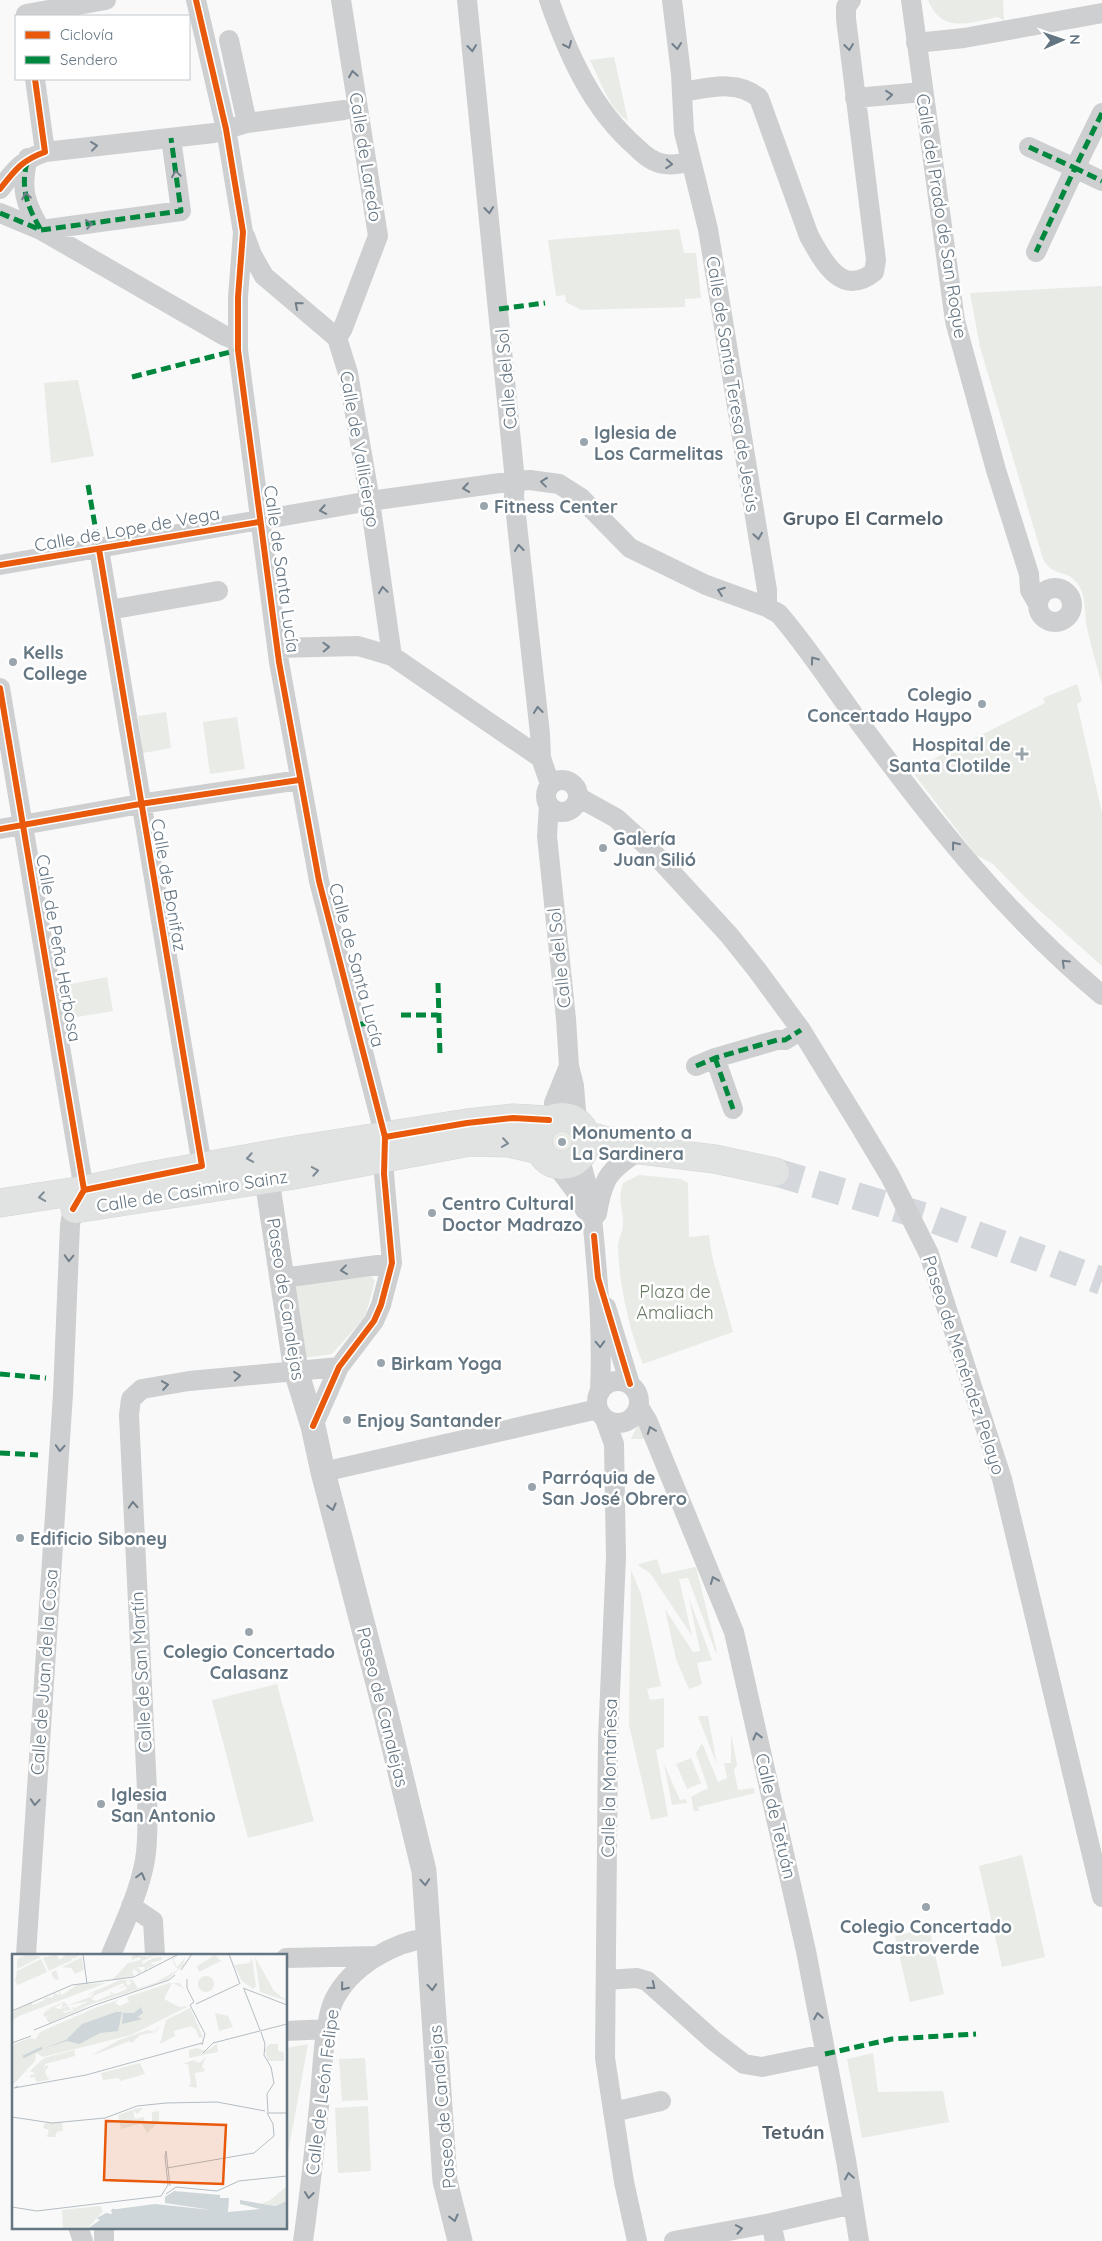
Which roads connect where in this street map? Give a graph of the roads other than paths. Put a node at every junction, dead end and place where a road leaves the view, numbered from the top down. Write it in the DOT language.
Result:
graph roads {
  1 [pos="106,0"];
  2 [pos="196,0"];
  3 [pos="341,0"];
  4 [pos="467,0"];
  5 [pos="549,0"];
  6 [pos="672,0"];
  7 [pos="851,0"];
  8 [pos="912,0"];
  9 [pos="25,10"];
  10 [pos="1102,14"];
  11 [pos="229,40"];
  12 [pos="916,43"];
  13 [pos="35,80"];
  14 [pos="682,92"];
  15 [pos="923,92"];
  16 [pos="855,98"];
  17 [pos="344,110"];
  18 [pos="1102,113"];
  19 [pos="247,123"];
  20 [pos="226,129"];
  21 [pos="171,138"];
  22 [pos="1029,147"];
  23 [pos="37,155"];
  24 [pos="691,161"];
  25 [pos="1075,168"];
  26 [pos="1102,181"];
  27 [pos="0,189"];
  28 [pos="0,214"];
  29 [pos="41,230"];
  30 [pos="243,232"];
  31 [pos="1036,252"];
  32 [pos="264,276"];
  33 [pos="238,297"];
  34 [pos="337,338"];
  35 [pos="238,341"];
  36 [pos="515,481"];
  37 [pos="370,501"];
  38 [pos="259,522"];
  39 [pos="98,549"];
  40 [pos="0,565"];
  41 [pos="218,591"];
  42 [pos="1044,596"];
  43 [pos="767,608"];
  44 [pos="109,610"];
  45 [pos="387,617"];
  46 [pos="358,646"];
  47 [pos="277,648"];
  48 [pos="392,656"];
  49 [pos="0,688"];
  50 [pos="541,758"];
  51 [pos="299,780"];
  52 [pos="550,784"];
  53 [pos="140,804"];
  54 [pos="564,804"];
  55 [pos="23,825"];
  56 [pos="0,829"];
  57 [pos="1102,995"];
  58 [pos="800,1030"];
  59 [pos="715,1058"];
  60 [pos="696,1066"];
  61 [pos="733,1109"];
  62 [pos="565,1141"];
  63 [pos="640,1150"];
  64 [pos="385,1157"];
  65 [pos="202,1166"];
  66 [pos="775,1172"];
  67 [pos="267,1180"];
  68 [pos="79,1200"];
  69 [pos="0,1203"];
  70 [pos="0,1221"];
  71 [pos="594,1236"];
  72 [pos="392,1263"];
  73 [pos="283,1278"];
  74 [pos="598,1278"];
  75 [pos="339,1367"];
  76 [pos="296,1371"];
  77 [pos="630,1384"];
  78 [pos="601,1407"];
  79 [pos="633,1415"];
  80 [pos="313,1426"];
  81 [pos="614,1444"];
  82 [pos="323,1472"];
  83 [pos="1102,1897"];
  84 [pos="131,1906"];
  85 [pos="430,1938"];
  86 [pos="26,1954"];
  87 [pos="111,1954"];
  88 [pos="155,1954"];
  89 [pos="376,1956"];
  90 [pos="288,1958"];
  91 [pos="606,1980"];
  92 [pos="328,2028"];
  93 [pos="288,2031"];
  94 [pos="825,2054"];
  95 [pos="661,2101"];
  96 [pos="613,2112"];
  97 [pos="853,2204"];
  98 [pos="78,2228"];
  99 [pos="104,2228"];
  100 [pos="773,2232"];
  101 [pos="84,2241"];
  102 [pos="104,2241"];
  103 [pos="303,2241"];
  104 [pos="460,2241"];
  105 [pos="638,2241"];
  106 [pos="674,2241"];
  107 [pos="859,2241"];
  1 -- 9 [label="street"];
  2 -- 20 [label="street, Calle de Santa Lucía"];
  34 -- 3 [label="street, Calle de Laredo, one-way"];
  4 -- 36 [label="street, Calle del Sol, one-way"];
  5 -- 24 [label="street, one-way"];
  6 -- 14 [label="street, Calle de Santa Teresa de Jesús, one-way"];
  7 -- 16 [label="street, one-way"];
  8 -- 12 [label="street, Calle del Prado de San Roque"];
  10 -- 12 [label="street"];
  11 -- 19 [label="street"];
  12 -- 15 [label="street, Calle del Prado de San Roque"];
  13 -- 23 [label="street"];
  14 -- 16 [label="street"];
  14 -- 24 [label="street, Calle de Santa Teresa de Jesús"];
  16 -- 15 [label="street, one-way"];
  15 -- 42 [label="street, Calle del Prado de San Roque"];
  17 -- 19 [label="street"];
  18 -- 25 [label="street"];
  19 -- 20 [label="street"];
  20 -- 21 [label="street"];
  20 -- 30 [label="street, Calle de Santa Lucía"];
  23 -- 21 [label="street, one-way"];
  29 -- 21 [label="street, one-way"];
  22 -- 25 [label="street"];
  23 -- 27 [label="street"];
  29 -- 23 [label="street, one-way"];
  24 -- 43 [label="street, Calle de Santa Teresa de Jesús, one-way"];
  25 -- 26 [label="street"];
  25 -- 31 [label="street"];
  28 -- 29 [label="street"];
  29 -- 35 [label="street"];
  30 -- 32 [label="street"];
  30 -- 33 [label="street, Calle de Santa Lucía"];
  32 -- 33 [label="street"];
  34 -- 32 [label="street, one-way"];
  33 -- 35 [label="street, Calle de Santa Lucía"];
  34 -- 37 [label="street, Calle de Valliciergo"];
  35 -- 38 [label="street, Calle de Santa Lucía"];
  36 -- 37 [label="street, Calle de Lope de Vega, one-way"];
  43 -- 36 [label="street, Calle de Lope de Vega, one-way"];
  50 -- 36 [label="street, Calle del Sol, one-way"];
  37 -- 38 [label="street, Calle de Lope de Vega, one-way"];
  45 -- 37 [label="street, Calle de Valliciergo, one-way"];
  38 -- 39 [label="street, Calle de Lope de Vega"];
  38 -- 47 [label="street, Calle de Santa Lucía"];
  39 -- 40 [label="street, Calle de Lope de Vega"];
  39 -- 44 [label="street, Calle de Bonifaz"];
  41 -- 44 [label="street"];
  57 -- 43 [label="street, Calle de Lope de Vega, one-way"];
  44 -- 53 [label="street, Calle de Bonifaz"];
  45 -- 46 [label="street"];
  45 -- 48 [label="street, Calle de Valliciergo"];
  47 -- 46 [label="street, one-way"];
  46 -- 48 [label="street"];
  47 -- 51 [label="street, Calle de Santa Lucía"];
  48 -- 50 [label="street"];
  49 -- 55 [label="street, Calle de Peña Herbosa"];
  50 -- 52 [label="street"];
  51 -- 53 [label="street"];
  51 -- 64 [label="street, Calle de Santa Lucía"];
  52 -- 54 [label="street, Calle del Sol"];
  52 -- 54 [label="street, Paseo de Menéndez Pelayo"];
  53 -- 55 [label="street"];
  53 -- 65 [label="street, Calle de Bonifaz"];
  54 -- 58 [label="street, Paseo de Menéndez Pelayo"];
  54 -- 62 [label="street, Calle del Sol"];
  55 -- 56 [label="street"];
  55 -- 68 [label="street, Calle de Peña Herbosa"];
  58 -- 59 [label="street"];
  58 -- 83 [label="street, Paseo de Menéndez Pelayo"];
  59 -- 60 [label="street"];
  59 -- 61 [label="street"];
  62 -- 63 [label="main road"];
  64 -- 62 [label="main road, Calle de Casimiro Sainz, one-way"];
  62 -- 64 [label="main road"];
  62 -- 71 [label="street"];
  63 -- 66 [label="main road"];
  63 -- 71 [label="street"];
  64 -- 65 [label="main road, Calle de Casimiro Sainz, one-way"];
  67 -- 64 [label="main road, Calle de Casimiro Sainz, one-way"];
  64 -- 72 [label="street, Calle de Santa Lucía"];
  65 -- 68 [label="main road, Calle de Casimiro Sainz"];
  67 -- 68 [label="main road, Calle de Casimiro Sainz"];
  67 -- 73 [label="street, Paseo de Canalejas"];
  68 -- 69 [label="main road, Calle de Casimiro Sainz, one-way"];
  68 -- 70 [label="main road, Calle de Casimiro Sainz"];
  68 -- 86 [label="street, Calle de Juan de la Cosa, one-way"];
  71 -- 74 [label="street"];
  72 -- 73 [label="street, one-way"];
  72 -- 75 [label="street, Calle de Santa Lucía"];
  73 -- 76 [label="street, Paseo de Canalejas"];
  74 -- 77 [label="street"];
  74 -- 78 [label="street, one-way"];
  75 -- 76 [label="street"];
  75 -- 80 [label="street, Calle de Santa Lucía"];
  76 -- 80 [label="street, Paseo de Canalejas"];
  84 -- 76 [label="street, Calle de San Martín, one-way"];
  77 -- 78 [label="street"];
  77 -- 79 [label="street"];
  78 -- 79 [label="street"];
  78 -- 81 [label="street, Calle la Montañesa"];
  78 -- 82 [label="street"];
  79 -- 81 [label="street"];
  94 -- 79 [label="street, Calle de Tetuán, one-way"];
  80 -- 82 [label="street, Paseo de Canalejas"];
  81 -- 91 [label="street, Calle la Montañesa"];
  82 -- 85 [label="street, Paseo de Canalejas, one-way"];
  84 -- 87 [label="street, Calle de San Martín"];
  84 -- 88 [label="street"];
  85 -- 89 [label="street, Calle de León Felipe"];
  85 -- 104 [label="street, Paseo de Canalejas, one-way"];
  89 -- 90 [label="street"];
  89 -- 92 [label="street, Calle de León Felipe, one-way"];
  91 -- 94 [label="street, one-way"];
  91 -- 96 [label="street, Calle la Montañesa"];
  92 -- 93 [label="street"];
  92 -- 103 [label="street, Calle de León Felipe, one-way"];
  97 -- 94 [label="street, Calle de Tetuán, one-way"];
  95 -- 96 [label="street"];
  96 -- 105 [label="street, Calle la Montañesa"];
  97 -- 100 [label="street"];
  97 -- 107 [label="street, Calle de Tetuán"];
  98 -- 101 [label="street"];
  99 -- 102 [label="street"];
  106 -- 100 [label="street, one-way"];
}
